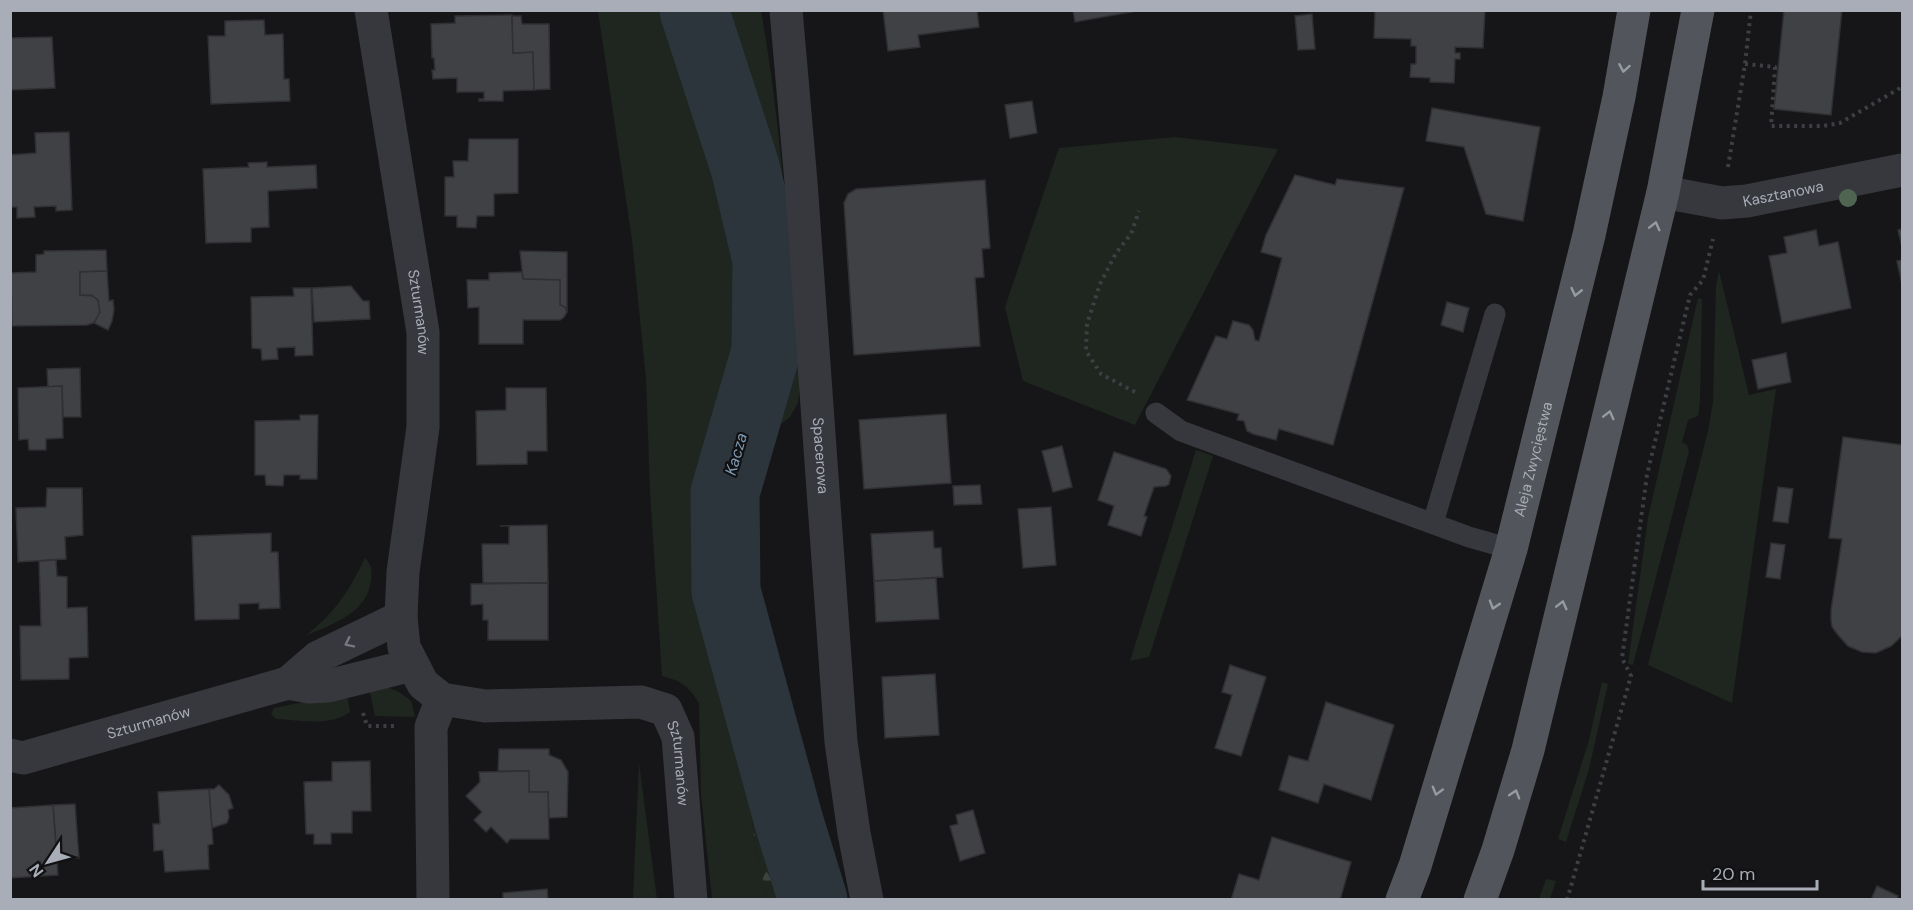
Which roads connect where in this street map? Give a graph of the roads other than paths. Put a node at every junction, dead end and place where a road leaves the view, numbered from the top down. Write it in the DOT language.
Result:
graph roads {
  1 [pos="371,10"];
  2 [pos="786,10"];
  3 [pos="1634,10"];
  4 [pos="1698,10"];
  5 [pos="1902,170"];
  6 [pos="1663,192"];
  7 [pos="1495,314"];
  8 [pos="1156,413"];
  9 [pos="1433,523"];
  10 [pos="1511,549"];
  11 [pos="401,617"];
  12 [pos="412,665"];
  13 [pos="288,683"];
  14 [pos="442,699"];
  15 [pos="10,755"];
  16 [pos="433,900"];
  17 [pos="691,900"];
  18 [pos="867,900"];
  19 [pos="1402,900"];
  20 [pos="1480,900"];
  1 -- 11 [label="street, Szturmanów"];
  2 -- 18 [label="street, Spacerowa"];
  3 -- 10 [label="main road, Aleja Zwycięstwa, one-way"];
  4 -- 6 [label="main road"];
  5 -- 6 [label="street, Kasztanowa"];
  20 -- 6 [label="main road, one-way"];
  7 -- 9 [label="lane"];
  8 -- 9 [label="lane"];
  9 -- 10 [label="lane"];
  10 -- 19 [label="main road, Aleja Zwycięstwa, one-way"];
  11 -- 12 [label="street, Szturmanów"];
  11 -- 13 [label="street, Szturmanów, one-way"];
  12 -- 13 [label="street, Szturmanów"];
  12 -- 14 [label="street, Szturmanów"];
  13 -- 15 [label="street, Szturmanów"];
  14 -- 16 [label="street"];
  14 -- 17 [label="street, Szturmanów"];
}
